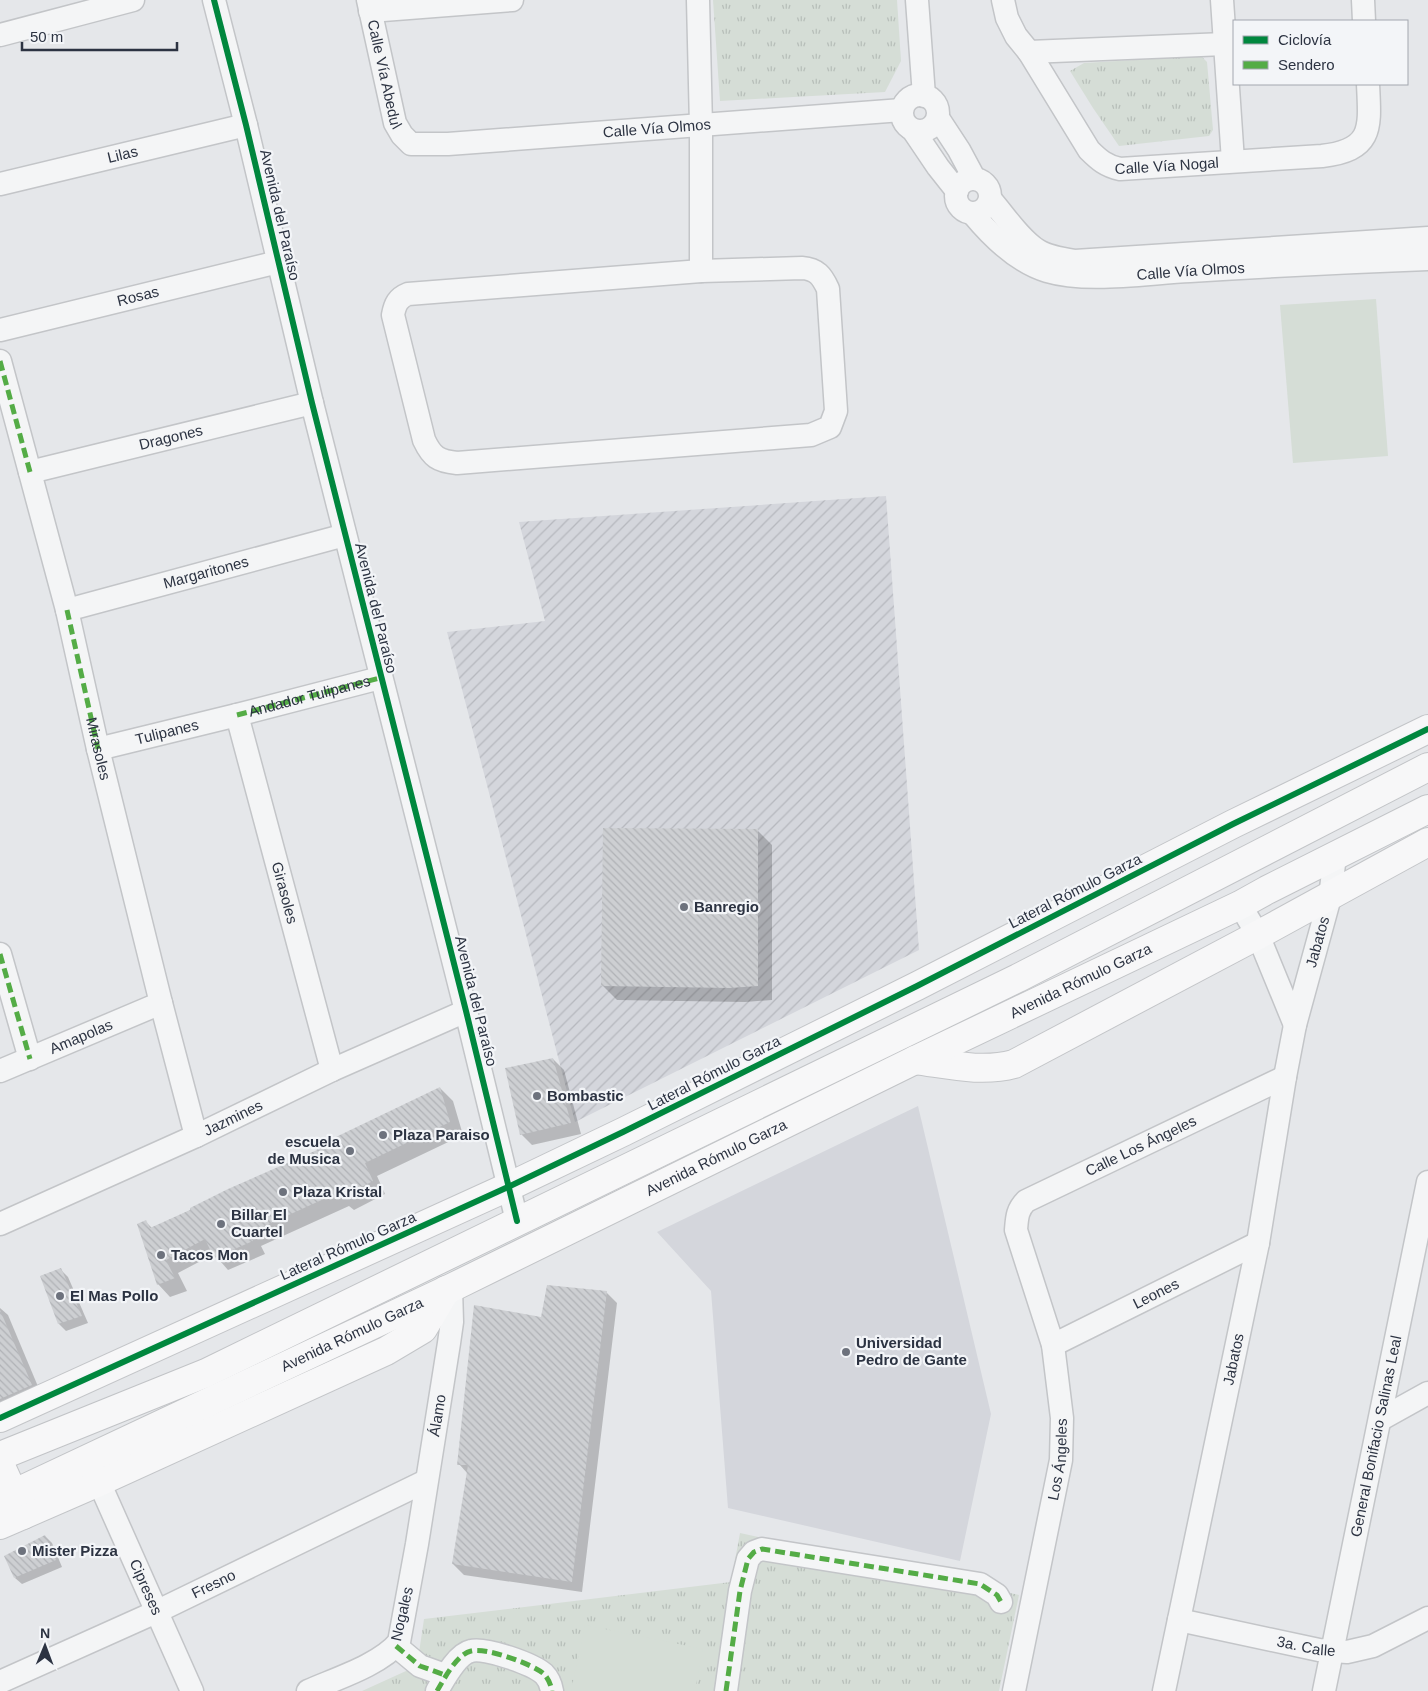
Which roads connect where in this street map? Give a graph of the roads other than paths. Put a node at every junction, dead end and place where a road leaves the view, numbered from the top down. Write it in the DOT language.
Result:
graph roads {
  1 [pos="133,0"];
  2 [pos="214,0"];
  3 [pos="512,0"];
  4 [pos="698,0"];
  5 [pos="917,0"];
  6 [pos="1003,0"];
  7 [pos="1222,0"];
  8 [pos="1363,0"];
  9 [pos="369,6"];
  10 [pos="1364,20"];
  11 [pos="0,36"];
  12 [pos="1225,44"];
  13 [pos="1029,52"];
  14 [pos="1368,85"];
  15 [pos="924,96"];
  16 [pos="902,110"];
  17 [pos="938,118"];
  18 [pos="246,125"];
  19 [pos="701,126"];
  20 [pos="913,130"];
  21 [pos="411,144"];
  22 [pos="1233,161"];
  23 [pos="0,184"];
  24 [pos="966,185"];
  25 [pos="991,200"];
  26 [pos="973,214"];
  27 [pos="1428,238"];
  28 [pos="1428,259"];
  29 [pos="278,262"];
  30 [pos="700,271"];
  31 [pos="0,330"];
  32 [pos="0,361"];
  33 [pos="312,403"];
  34 [pos="30,472"];
  35 [pos="345,535"];
  36 [pos="67,610"];
  37 [pos="380,678"];
  38 [pos="237,715"];
  39 [pos="1428,729"];
  40 [pos="98,749"];
  41 [pos="1428,767"];
  42 [pos="1428,808"];
  43 [pos="1428,842"];
  44 [pos="1335,856"];
  45 [pos="1330,897"];
  46 [pos="1240,905"];
  47 [pos="1258,935"];
  48 [pos="0,954"];
  49 [pos="161,1003"];
  50 [pos="466,1011"];
  51 [pos="1295,1026"];
  52 [pos="30,1059"];
  53 [pos="915,1060"];
  54 [pos="332,1070"];
  55 [pos="0,1072"];
  56 [pos="1285,1077"];
  57 [pos="196,1136"];
  58 [pos="1428,1182"];
  59 [pos="508,1187"];
  60 [pos="517,1221"];
  61 [pos="0,1224"];
  62 [pos="1016,1230"];
  63 [pos="1258,1243"];
  64 [pos="449,1289"];
  65 [pos="1053,1345"];
  66 [pos="1428,1393"];
  67 [pos="0,1418"];
  68 [pos="1381,1419"];
  69 [pos="0,1456"];
  70 [pos="0,1464"];
  71 [pos="426,1481"];
  72 [pos="99,1482"];
  73 [pos="9,1508"];
  74 [pos="416,1544"];
  75 [pos="1001,1602"];
  76 [pos="156,1612"];
  77 [pos="1428,1618"];
  78 [pos="1179,1620"];
  79 [pos="396,1646"];
  80 [pos="1331,1652"];
  81 [pos="0,1682"];
  82 [pos="441,1683"];
  83 [pos="192,1691"];
  84 [pos="308,1691"];
  85 [pos="552,1691"];
  86 [pos="726,1691"];
  87 [pos="1014,1691"];
  88 [pos="1164,1691"];
  89 [pos="1324,1691"];
  1 -- 11 [label="street"];
  2 -- 18 [label="street, Avenida del Paraíso"];
  3 -- 9 [label="street"];
  4 -- 19 [label="street"];
  5 -- 15 [label="street"];
  6 -- 13 [label="street, Calle Vía Nogal"];
  7 -- 12 [label="street"];
  8 -- 10 [label="street"];
  9 -- 21 [label="street, Calle Vía Abedul"];
  12 -- 13 [label="street"];
  12 -- 22 [label="street"];
  13 -- 22 [label="street, Calle Vía Nogal"];
  14 -- 22 [label="street, Calle Vía Nogal"];
  15 -- 16 [label="street"];
  15 -- 17 [label="street"];
  16 -- 19 [label="street, Calle Vía Olmos"];
  16 -- 20 [label="street"];
  17 -- 20 [label="street"];
  17 -- 24 [label="street"];
  18 -- 23 [label="street, Lilas"];
  18 -- 29 [label="street, Avenida del Paraíso"];
  19 -- 21 [label="street, Calle Vía Olmos"];
  19 -- 30 [label="street"];
  20 -- 24 [label="street"];
  24 -- 25 [label="street"];
  24 -- 26 [label="street"];
  25 -- 26 [label="street"];
  25 -- 27 [label="street, Calle Vía Olmos"];
  26 -- 28 [label="street, Calle Vía Olmos"];
  29 -- 31 [label="street, Rosas"];
  29 -- 33 [label="street, Avenida del Paraíso"];
  30 -- 30 [label="street"];
  32 -- 34 [label="street, Mirasoles"];
  33 -- 34 [label="street, Dragones"];
  33 -- 35 [label="street, Avenida del Paraíso"];
  34 -- 36 [label="street, Mirasoles"];
  35 -- 36 [label="street, Margaritones"];
  35 -- 37 [label="street, Avenida del Paraíso"];
  36 -- 40 [label="street, Mirasoles"];
  37 -- 38 [label="street, Andador Tulipanes"];
  37 -- 50 [label="street, Avenida del Paraíso"];
  38 -- 40 [label="street, Tulipanes"];
  38 -- 54 [label="street, Girasoles"];
  39 -- 59 [label="main road, Lateral Rómulo Garza"];
  40 -- 49 [label="street, Mirasoles"];
  41 -- 60 [label="main road, Avenida Rómulo Garza"];
  42 -- 44 [label="main road, Avenida Rómulo Garza"];
  43 -- 45 [label="main road"];
  44 -- 45 [label="street, Jabatos"];
  44 -- 46 [label="main road, Avenida Rómulo Garza"];
  45 -- 47 [label="main road"];
  45 -- 51 [label="street, Jabatos"];
  46 -- 47 [label="street"];
  46 -- 53 [label="main road, Avenida Rómulo Garza"];
  47 -- 51 [label="street"];
  47 -- 53 [label="main road"];
  48 -- 52 [label="street"];
  49 -- 52 [label="street, Amapolas"];
  49 -- 57 [label="street, Mirasoles"];
  50 -- 54 [label="street, Jazmines"];
  50 -- 59 [label="street, Avenida del Paraíso"];
  51 -- 56 [label="street, Jabatos"];
  52 -- 55 [label="street, Amapolas"];
  53 -- 64 [label="main road, Avenida Rómulo Garza"];
  54 -- 57 [label="street, Jazmines"];
  56 -- 62 [label="street, Calle Los Ángeles"];
  56 -- 63 [label="street, Jabatos"];
  57 -- 61 [label="street, Jazmines"];
  58 -- 68 [label="street, General Bonifacio Salinas Leal"];
  59 -- 60 [label="street, Avenida del Paraíso"];
  59 -- 67 [label="main road, Lateral Rómulo Garza"];
  60 -- 69 [label="main road, Avenida Rómulo Garza"];
  62 -- 65 [label="street, Los Ángeles"];
  63 -- 65 [label="street, Leones"];
  63 -- 78 [label="street, Jabatos"];
  64 -- 71 [label="street, Álamo"];
  64 -- 72 [label="main road"];
  64 -- 73 [label="main road, Avenida Rómulo Garza"];
  65 -- 87 [label="street, Los Ángeles"];
  66 -- 68 [label="street"];
  68 -- 80 [label="street, General Bonifacio Salinas Leal"];
  70 -- 73 [label="main road"];
  71 -- 74 [label="street, Álamo"];
  71 -- 76 [label="street, Fresno"];
  72 -- 73 [label="main road"];
  72 -- 76 [label="street, Cipreses"];
  74 -- 79 [label="street, Nogales"];
  75 -- 86 [label="street"];
  76 -- 81 [label="street, Fresno"];
  76 -- 83 [label="street, Cipreses"];
  77 -- 80 [label="street, 3a. Calle"];
  78 -- 80 [label="street, 3a. Calle"];
  78 -- 88 [label="street, Jabatos"];
  79 -- 82 [label="street"];
  79 -- 84 [label="street, Nogales"];
  80 -- 89 [label="street, General Bonifacio Salinas Leal"];
  82 -- 85 [label="street"];
}
